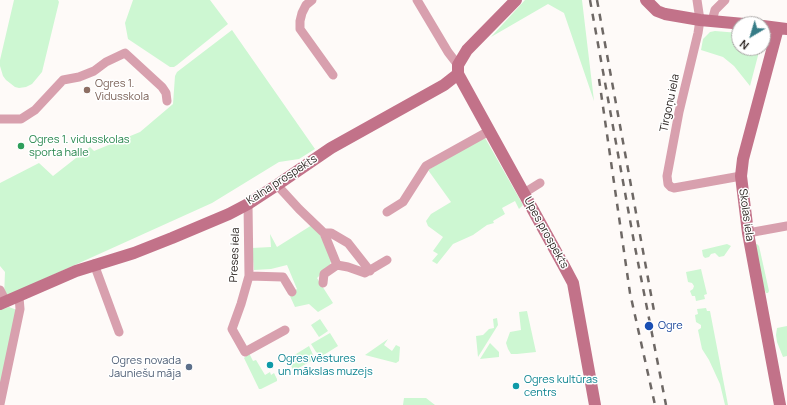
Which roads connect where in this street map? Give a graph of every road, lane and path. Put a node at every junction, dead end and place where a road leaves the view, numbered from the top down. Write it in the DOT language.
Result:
graph roads {
  1 [pos="312,0"];
  2 [pos="417,0"];
  3 [pos="516,0"];
  4 [pos="646,0"];
  5 [pos="697,0"];
  6 [pos="725,0"];
  7 [pos="700,20"];
  8 [pos="712,21"];
  9 [pos="731,23"];
  10 [pos="771,27"];
  11 [pos="782,28"];
  12 [pos="458,69"];
  13 [pos="333,75"];
  14 [pos="167,101"];
  15 [pos="0,119"];
  16 [pos="489,131"];
  17 [pos="741,176"];
  18 [pos="540,183"];
  19 [pos="277,185"];
  20 [pos="524,193"];
  21 [pos="248,204"];
  22 [pos="386,212"];
  23 [pos="786,227"];
  24 [pos="748,233"];
  25 [pos="324,234"];
  26 [pos="386,260"];
  27 [pos="94,264"];
  28 [pos="337,265"];
  29 [pos="370,271"];
  30 [pos="248,276"];
  31 [pos="323,283"];
  32 [pos="0,290"];
  33 [pos="292,292"];
  34 [pos="19,297"];
  35 [pos="3,303"];
  36 [pos="285,330"];
  37 [pos="119,332"];
  38 [pos="0,404"];
  39 [pos="595,405"];
  40 [pos="780,405"];
  1 -- 13 [label="street"];
  2 -- 12 [label="street, Upes prospekts"];
  3 -- 12 [label="main road, Kalna prospekts"];
  4 -- 7 [label="main road"];
  5 -- 7 [label="street"];
  6 -- 8 [label="street"];
  7 -- 8 [label="main road"];
  7 -- 17 [label="street, Tirgoņu iela"];
  8 -- 9 [label="main road"];
  10 -- 11 [label="main road"];
  11 -- 17 [label="main road, Skolas iela"];
  12 -- 16 [label="main road, Upes prospekts"];
  12 -- 19 [label="main road, Kalna prospekts"];
  14 -- 15 [label="street"];
  16 -- 20 [label="main road, Upes prospekts"];
  16 -- 22 [label="street"];
  17 -- 24 [label="main road, Skolas iela"];
  18 -- 20 [label="street"];
  19 -- 21 [label="main road, Kalna prospekts"];
  19 -- 25 [label="street"];
  20 -- 39 [label="main road, Upes prospekts"];
  21 -- 27 [label="main road, Kalna prospekts"];
  21 -- 30 [label="street, Preses iela"];
  23 -- 24 [label="street"];
  24 -- 40 [label="main road, Skolas iela"];
  25 -- 28 [label="street"];
  25 -- 29 [label="street"];
  26 -- 29 [label="street"];
  27 -- 34 [label="main road, Kalna prospekts"];
  27 -- 37 [label="street"];
  28 -- 29 [label="street"];
  28 -- 31 [label="street"];
  30 -- 33 [label="street"];
  30 -- 36 [label="street, Preses iela"];
  32 -- 35 [label="street, Kalna prospekts"];
  34 -- 35 [label="main road, Kalna prospekts"];
  34 -- 38 [label="street"];
}
